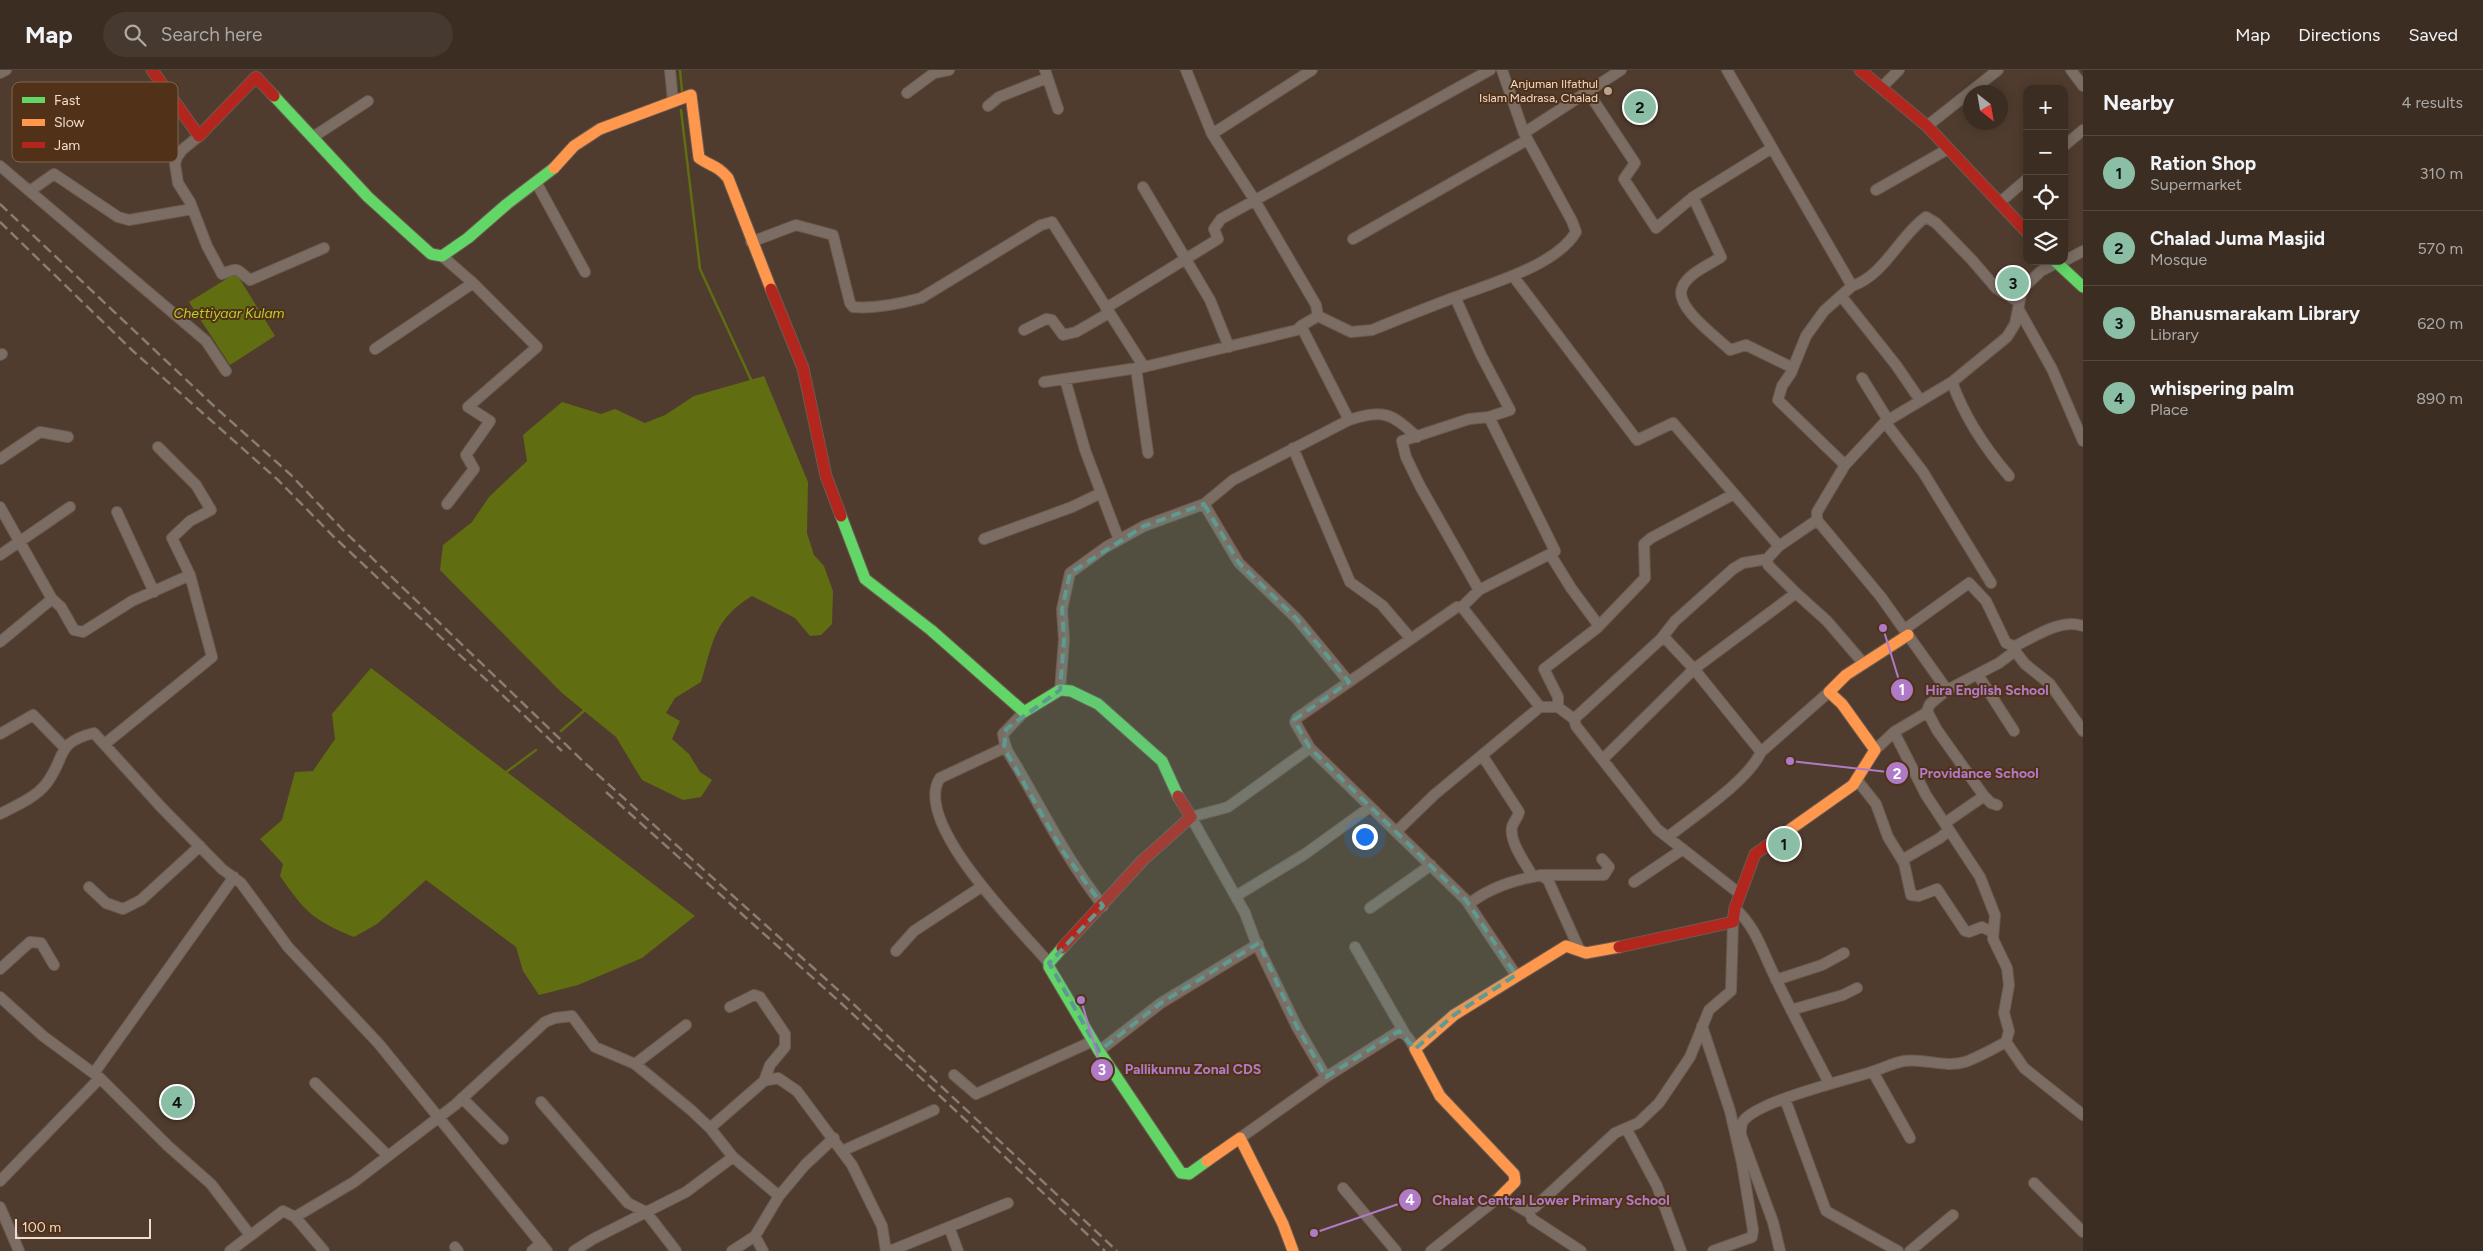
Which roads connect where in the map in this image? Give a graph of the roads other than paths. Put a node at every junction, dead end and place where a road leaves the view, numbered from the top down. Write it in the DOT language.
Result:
graph roads {
  1 [pos="6,70"];
  2 [pos="152,70"];
  3 [pos="266,70"];
  4 [pos="670,70"];
  5 [pos="949,70"];
  6 [pos="1186,70"];
  7 [pos="1312,70"];
  8 [pos="1490,70"];
  9 [pos="1502,70"];
  10 [pos="1621,70"];
  11 [pos="1727,70"];
  12 [pos="1860,70"];
  13 [pos="1899,70"];
  14 [pos="1998,70"];
  15 [pos="2071,70"];
  16 [pos="0,73"];
  17 [pos="1046,74"];
  18 [pos="256,77"];
  19 [pos="161,82"];
  20 [pos="2083,86"];
  21 [pos="1881,88"];
  22 [pos="1588,92"];
  23 [pos="907,93"];
  24 [pos="368,101"];
  25 [pos="673,101"];
  26 [pos="988,106"];
  27 [pos="178,107"];
  28 [pos="1058,109"];
  29 [pos="1927,126"];
  30 [pos="2083,130"];
  31 [pos="1212,134"];
  32 [pos="199,136"];
  33 [pos="313,137"];
  34 [pos="1526,137"];
  35 [pos="2068,143"];
  36 [pos="1772,148"];
  37 [pos="1948,149"];
  38 [pos="178,158"];
  39 [pos="176,162"];
  40 [pos="0,166"];
  41 [pos="536,182"];
  42 [pos="2023,183"];
  43 [pos="1143,187"];
  44 [pos="1876,190"];
  45 [pos="30,191"];
  46 [pos="1693,197"];
  47 [pos="1254,199"];
  48 [pos="2000,203"];
  49 [pos="192,208"];
  50 [pos="2023,228"];
  51 [pos="1354,239"];
  52 [pos="751,242"];
  53 [pos="324,248"];
  54 [pos="2083,251"];
  55 [pos="442,256"];
  56 [pos="2068,257"];
  57 [pos="1186,260"];
  58 [pos="2052,265"];
  59 [pos="2063,265"];
  60 [pos="585,272"];
  61 [pos="1513,276"];
  62 [pos="473,283"];
  63 [pos="1852,286"];
  64 [pos="2083,286"];
  65 [pos="1455,297"];
  66 [pos="1842,297"];
  67 [pos="2019,306"];
  68 [pos="1108,310"];
  69 [pos="1318,316"];
  70 [pos="1301,326"];
  71 [pos="1024,330"];
  72 [pos="1229,347"];
  73 [pos="375,349"];
  74 [pos="1140,368"];
  75 [pos="1793,368"];
  76 [pos="226,371"];
  77 [pos="1862,378"];
  78 [pos="1065,379"];
  79 [pos="1044,382"];
  80 [pos="1952,382"];
  81 [pos="1920,400"];
  82 [pos="1489,417"];
  83 [pos="1349,420"];
  84 [pos="1886,421"];
  85 [pos="1417,436"];
  86 [pos="68,437"];
  87 [pos="2083,441"];
  88 [pos="158,447"];
  89 [pos="1293,448"];
  90 [pos="1148,453"];
  91 [pos="0,458"];
  92 [pos="1845,464"];
  93 [pos="2009,476"];
  94 [pos="1101,493"];
  95 [pos="1734,494"];
  96 [pos="447,504"];
  97 [pos="1204,504"];
  98 [pos="0,507"];
  99 [pos="70,508"];
  100 [pos="117,512"];
  101 [pos="1817,520"];
  102 [pos="984,540"];
  103 [pos="1119,540"];
  104 [pos="19,541"];
  105 [pos="1779,546"];
  106 [pos="1550,554"];
  107 [pos="0,555"];
  108 [pos="1767,559"];
  109 [pos="190,575"];
  110 [pos="1991,583"];
  111 [pos="1479,590"];
  112 [pos="154,592"];
  113 [pos="1796,593"];
  114 [pos="52,599"];
  115 [pos="1462,607"];
  116 [pos="1599,626"];
  117 [pos="2083,626"];
  118 [pos="1906,632"];
  119 [pos="1663,636"];
  120 [pos="1410,639"];
  121 [pos="0,642"];
  122 [pos="2016,649"];
  123 [pos="1864,664"];
  124 [pos="1694,668"];
  125 [pos="1978,675"];
  126 [pos="1349,682"];
  127 [pos="1060,690"];
  128 [pos="1946,690"];
  129 [pos="1829,692"];
  130 [pos="1558,707"];
  131 [pos="1540,708"];
  132 [pos="1024,712"];
  133 [pos="1927,712"];
  134 [pos="1574,719"];
  135 [pos="2083,731"];
  136 [pos="1894,732"];
  137 [pos="2014,732"];
  138 [pos="0,734"];
  139 [pos="106,743"];
  140 [pos="64,747"];
  141 [pos="1004,748"];
  142 [pos="1310,748"];
  143 [pos="1875,750"];
  144 [pos="1761,752"];
  145 [pos="1482,755"];
  146 [pos="1604,758"];
  147 [pos="1857,780"];
  148 [pos="1984,796"];
  149 [pos="1997,805"];
  150 [pos="1370,807"];
  151 [pos="0,814"];
  152 [pos="1191,817"];
  153 [pos="1947,826"];
  154 [pos="1396,832"];
  155 [pos="1668,838"];
  156 [pos="200,846"];
  157 [pos="1683,849"];
  158 [pos="1602,859"];
  159 [pos="1902,860"];
  160 [pos="1431,866"];
  161 [pos="1537,876"];
  162 [pos="234,877"];
  163 [pos="1634,882"];
  164 [pos="89,887"];
  165 [pos="981,887"];
  166 [pos="1740,894"];
  167 [pos="1236,896"];
  168 [pos="1469,904"];
  169 [pos="1103,906"];
  170 [pos="1370,908"];
  171 [pos="1735,908"];
  172 [pos="1732,922"];
  173 [pos="1992,932"];
  174 [pos="1258,944"];
  175 [pos="1355,947"];
  176 [pos="896,951"];
  177 [pos="1580,951"];
  178 [pos="1844,953"];
  179 [pos="1049,963"];
  180 [pos="54,965"];
  181 [pos="0,969"];
  182 [pos="1516,976"];
  183 [pos="1776,980"];
  184 [pos="1857,988"];
  185 [pos="0,998"];
  186 [pos="730,1007"];
  187 [pos="1791,1010"];
  188 [pos="686,1025"];
  189 [pos="1702,1026"];
  190 [pos="1405,1034"];
  191 [pos="2006,1042"];
  192 [pos="1096,1046"];
  193 [pos="1415,1049"];
  194 [pos="635,1064"];
  195 [pos="1873,1072"];
  196 [pos="97,1075"];
  197 [pos="954,1075"];
  198 [pos="1326,1076"];
  199 [pos="764,1081"];
  200 [pos="315,1083"];
  201 [pos="1828,1083"];
  202 [pos="462,1098"];
  203 [pos="1785,1099"];
  204 [pos="541,1102"];
  205 [pos="934,1110"];
  206 [pos="2083,1115"];
  207 [pos="438,1118"];
  208 [pos="710,1128"];
  209 [pos="1626,1128"];
  210 [pos="834,1138"];
  211 [pos="1240,1138"];
  212 [pos="1910,1138"];
  213 [pos="503,1139"];
  214 [pos="842,1151"];
  215 [pos="388,1156"];
  216 [pos="733,1157"];
  217 [pos="1,1177"];
  218 [pos="2034,1183"];
  219 [pos="1343,1188"];
  220 [pos="779,1196"];
  221 [pos="1500,1197"];
  222 [pos="1008,1203"];
  223 [pos="0,1208"];
  224 [pos="1528,1211"];
  225 [pos="646,1212"];
  226 [pos="1953,1215"];
  227 [pos="295,1217"];
  228 [pos="949,1227"];
  229 [pos="2083,1232"];
  230 [pos="250,1235"];
  231 [pos="755,1236"];
  232 [pos="544,1247"];
  233 [pos="19,1251"];
  234 [pos="230,1251"];
  235 [pos="324,1251"];
  236 [pos="532,1251"];
  237 [pos="574,1251"];
  238 [pos="676,1251"];
  239 [pos="732,1251"];
  240 [pos="764,1251"];
  241 [pos="886,1251"];
  242 [pos="890,1251"];
  243 [pos="958,1251"];
  244 [pos="1293,1251"];
  245 [pos="1396,1251"];
  246 [pos="1431,1251"];
  247 [pos="1580,1251"];
  248 [pos="1681,1251"];
  249 [pos="1713,1251"];
  250 [pos="1780,1251"];
  251 [pos="1898,1251"];
  252 [pos="1910,1251"];
  1 -- 16 [label="street"];
  2 -- 19 [label="street"];
  3 -- 18 [label="street"];
  4 -- 25 [label="street"];
  5 -- 23 [label="street"];
  6 -- 31 [label="street"];
  7 -- 31 [label="street"];
  8 -- 47 [label="street"];
  9 -- 34 [label="street"];
  10 -- 22 [label="street"];
  11 -- 36 [label="street"];
  12 -- 21 [label="street"];
  13 -- 21 [label="street"];
  14 -- 29 [label="street"];
  15 -- 20 [label="street"];
  17 -- 26 [label="street"];
  17 -- 28 [label="street"];
  18 -- 32 [label="street"];
  18 -- 33 [label="street"];
  21 -- 29 [label="street"];
  22 -- 34 [label="street"];
  22 -- 46 [label="street"];
  24 -- 33 [label="street"];
  25 -- 41 [label="street"];
  25 -- 52 [label="street"];
  27 -- 32 [label="street"];
  29 -- 37 [label="street"];
  30 -- 35 [label="street"];
  31 -- 47 [label="street"];
  32 -- 38 [label="street"];
  33 -- 55 [label="street"];
  34 -- 51 [label="street"];
  34 -- 61 [label="street"];
  36 -- 46 [label="street"];
  36 -- 63 [label="street"];
  37 -- 44 [label="street"];
  37 -- 48 [label="street"];
  39 -- 49 [label="street"];
  40 -- 45 [label="street"];
  41 -- 55 [label="street"];
  41 -- 60 [label="street"];
  42 -- 48 [label="street"];
  43 -- 57 [label="street"];
  45 -- 49 [label="street"];
  45 -- 76 [label="street"];
  46 -- 75 [label="street"];
  47 -- 57 [label="street"];
  47 -- 69 [label="street"];
  48 -- 50 [label="street"];
  49 -- 53 [label="street"];
  52 -- 68 [label="street"];
  52 -- 132 [label="street"];
  54 -- 56 [label="street"];
  55 -- 62 [label="street"];
  57 -- 68 [label="street"];
  57 -- 72 [label="street"];
  58 -- 67 [label="street"];
  59 -- 64 [label="street"];
  61 -- 65 [label="street"];
  61 -- 95 [label="street"];
  62 -- 73 [label="street"];
  62 -- 96 [label="street"];
  63 -- 66 [label="street"];
  63 -- 67 [label="street"];
  65 -- 69 [label="street"];
  65 -- 82 [label="street"];
  66 -- 75 [label="street"];
  66 -- 81 [label="street"];
  67 -- 80 [label="street"];
  67 -- 87 [label="street"];
  68 -- 71 [label="street"];
  68 -- 74 [label="street"];
  69 -- 70 [label="street"];
  70 -- 72 [label="street"];
  70 -- 83 [label="street"];
  72 -- 74 [label="street"];
  74 -- 78 [label="street"];
  74 -- 90 [label="street"];
  75 -- 92 [label="street"];
  77 -- 84 [label="street"];
  78 -- 79 [label="street"];
  78 -- 94 [label="street"];
  80 -- 81 [label="street"];
  80 -- 93 [label="street"];
  81 -- 84 [label="street"];
  82 -- 85 [label="street"];
  82 -- 106 [label="street"];
  83 -- 85 [label="street"];
  83 -- 89 [label="street"];
  84 -- 92 [label="street"];
  84 -- 110 [label="street"];
  85 -- 111 [label="street"];
  86 -- 91 [label="street"];
  88 -- 109 [label="street"];
  89 -- 97 [label="street"];
  89 -- 120 [label="street"];
  92 -- 101 [label="street"];
  94 -- 102 [label="street"];
  94 -- 103 [label="street"];
  95 -- 105 [label="street"];
  95 -- 116 [label="street"];
  97 -- 103 [label="street"];
  97 -- 126 [label="street"];
  98 -- 104 [label="street"];
  99 -- 104 [label="street"];
  100 -- 112 [label="street"];
  101 -- 105 [label="street"];
  101 -- 118 [label="street"];
  103 -- 127 [label="street"];
  104 -- 107 [label="street"];
  104 -- 114 [label="street"];
  105 -- 108 [label="street"];
  106 -- 111 [label="street"];
  106 -- 116 [label="street"];
  108 -- 113 [label="street"];
  108 -- 119 [label="street"];
  109 -- 112 [label="street"];
  109 -- 139 [label="street"];
  111 -- 115 [label="street"];
  112 -- 114 [label="street"];
  113 -- 123 [label="street"];
  113 -- 124 [label="street"];
  114 -- 121 [label="street"];
  115 -- 120 [label="street"];
  115 -- 131 [label="street"];
  116 -- 130 [label="street"];
  117 -- 122 [label="street"];
  118 -- 122 [label="street"];
  118 -- 123 [label="street"];
  118 -- 128 [label="street"];
  119 -- 124 [label="street"];
  119 -- 134 [label="street"];
  120 -- 126 [label="street"];
  122 -- 125 [label="street"];
  122 -- 135 [label="street"];
  123 -- 129 [label="street"];
  124 -- 144 [label="street"];
  124 -- 146 [label="street"];
  125 -- 128 [label="street"];
  125 -- 137 [label="street"];
  126 -- 142 [label="street"];
  127 -- 132 [label="street"];
  127 -- 152 [label="street"];
  128 -- 133 [label="street"];
  129 -- 143 [label="street"];
  129 -- 144 [label="street"];
  130 -- 131 [label="street"];
  130 -- 134 [label="street"];
  131 -- 145 [label="street"];
  132 -- 141 [label="street"];
  133 -- 136 [label="street"];
  133 -- 148 [label="street"];
  134 -- 146 [label="street"];
  136 -- 143 [label="street"];
  136 -- 153 [label="street"];
  138 -- 140 [label="street"];
  139 -- 140 [label="street"];
  139 -- 156 [label="street"];
  140 -- 151 [label="street"];
  141 -- 165 [label="street"];
  141 -- 169 [label="street"];
  142 -- 150 [label="street"];
  142 -- 152 [label="street"];
  143 -- 147 [label="street"];
  144 -- 155 [label="street"];
  145 -- 154 [label="street"];
  145 -- 161 [label="street"];
  146 -- 155 [label="street"];
  147 -- 159 [label="street"];
  147 -- 166 [label="street"];
  148 -- 149 [label="street"];
  148 -- 153 [label="street"];
  150 -- 154 [label="street"];
  150 -- 167 [label="street"];
  152 -- 167 [label="street"];
  152 -- 169 [label="street"];
  153 -- 159 [label="street"];
  153 -- 173 [label="street"];
  154 -- 160 [label="street"];
  155 -- 157 [label="street"];
  156 -- 162 [label="street"];
  156 -- 164 [label="street"];
  157 -- 163 [label="street"];
  157 -- 166 [label="street"];
  158 -- 161 [label="street"];
  159 -- 173 [label="street"];
  160 -- 168 [label="street"];
  160 -- 170 [label="street"];
  161 -- 168 [label="street"];
  161 -- 177 [label="street"];
  162 -- 196 [label="street"];
  162 -- 207 [label="street"];
  165 -- 176 [label="street"];
  165 -- 179 [label="street"];
  166 -- 171 [label="street"];
  167 -- 174 [label="street"];
  168 -- 182 [label="street"];
  169 -- 179 [label="street"];
  171 -- 172 [label="street"];
  171 -- 183 [label="street"];
  172 -- 177 [label="street"];
  172 -- 189 [label="street"];
  173 -- 191 [label="street"];
  174 -- 192 [label="street"];
  174 -- 198 [label="street"];
  175 -- 190 [label="street"];
  177 -- 182 [label="street"];
  178 -- 183 [label="street"];
  179 -- 192 [label="street"];
  180 -- 181 [label="street"];
  182 -- 193 [label="street"];
  183 -- 187 [label="street"];
  184 -- 187 [label="street"];
  185 -- 196 [label="street"];
  186 -- 199 [label="street"];
  187 -- 201 [label="street"];
  188 -- 194 [label="street"];
  189 -- 209 [label="street"];
  189 -- 249 [label="street"];
  190 -- 193 [label="street"];
  190 -- 198 [label="street"];
  191 -- 195 [label="street"];
  191 -- 206 [label="street"];
  192 -- 197 [label="street"];
  192 -- 211 [label="street"];
  193 -- 221 [label="street"];
  194 -- 202 [label="street"];
  194 -- 208 [label="street"];
  195 -- 201 [label="street"];
  195 -- 212 [label="street"];
  196 -- 217 [label="street"];
  196 -- 230 [label="street"];
  198 -- 211 [label="street"];
  199 -- 208 [label="street"];
  199 -- 210 [label="street"];
  200 -- 215 [label="street"];
  201 -- 203 [label="street"];
  202 -- 207 [label="street"];
  202 -- 213 [label="street"];
  203 -- 250 [label="street"];
  203 -- 251 [label="street"];
  204 -- 225 [label="street"];
  205 -- 214 [label="street"];
  207 -- 215 [label="street"];
  207 -- 232 [label="street"];
  208 -- 216 [label="street"];
  209 -- 224 [label="street"];
  209 -- 248 [label="street"];
  210 -- 214 [label="street"];
  210 -- 220 [label="street"];
  211 -- 244 [label="street"];
  214 -- 241 [label="street"];
  215 -- 227 [label="street"];
  216 -- 220 [label="street"];
  216 -- 225 [label="street"];
  218 -- 229 [label="street"];
  219 -- 245 [label="street"];
  220 -- 231 [label="street"];
  221 -- 224 [label="street"];
  221 -- 246 [label="street"];
  222 -- 228 [label="street"];
  223 -- 233 [label="street"];
  224 -- 247 [label="street"];
  225 -- 237 [label="street"];
  225 -- 238 [label="street"];
  226 -- 252 [label="street"];
  227 -- 230 [label="street"];
  227 -- 235 [label="street"];
  228 -- 242 [label="street"];
  228 -- 243 [label="street"];
  230 -- 234 [label="street"];
  231 -- 239 [label="street"];
  231 -- 240 [label="street"];
  232 -- 236 [label="street"];
}
